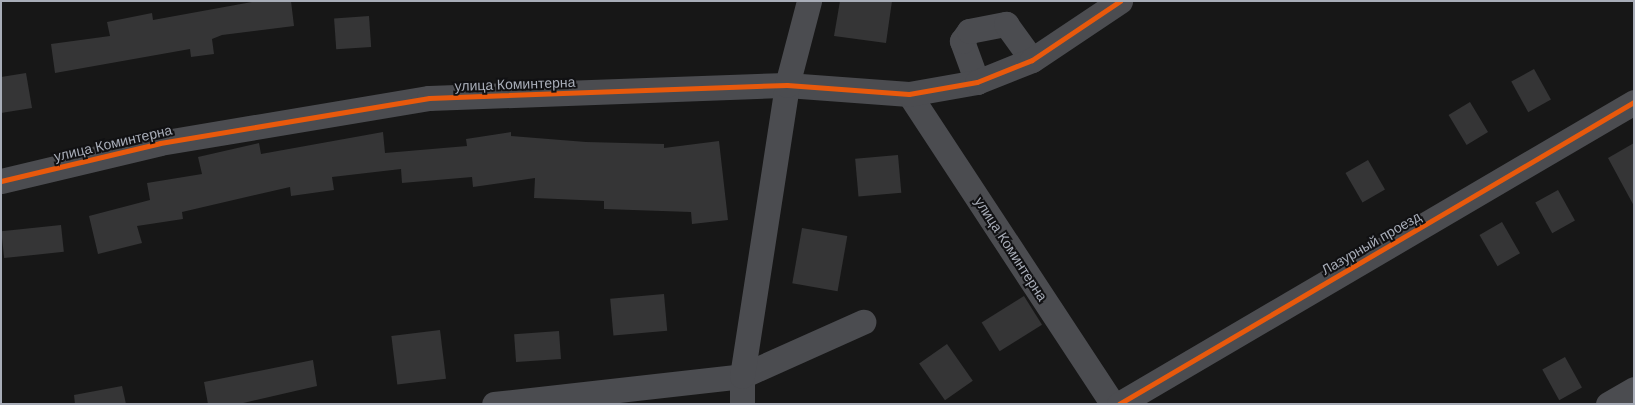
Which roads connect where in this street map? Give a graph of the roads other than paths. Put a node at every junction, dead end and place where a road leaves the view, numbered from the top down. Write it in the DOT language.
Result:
graph roads {
  1 [pos="809,1"];
  2 [pos="1120,1"];
  3 [pos="1032,60"];
  4 [pos="977,82"];
  5 [pos="787,85"];
  6 [pos="909,94"];
  7 [pos="1634,102"];
  8 [pos="1,181"];
  9 [pos="863,322"];
  10 [pos="742,376"];
  11 [pos="1634,389"];
  12 [pos="494,404"];
  13 [pos="742,404"];
  14 [pos="1113,404"];
  15 [pos="1119,404"];
  16 [pos="1608,404"];
  1 -- 5 [label="street"];
  2 -- 3 [label="street, улица Коминтерна"];
  3 -- 4 [label="street, улица Коминтерна"];
  3 -- 4 [label="street"];
  4 -- 6 [label="street, улица Коминтерна"];
  5 -- 6 [label="street, улица Коминтерна"];
  5 -- 8 [label="street, улица Коминтерна"];
  5 -- 10 [label="street"];
  6 -- 14 [label="street, улица Коминтерна"];
  7 -- 15 [label="street, Лазурный проезд"];
  9 -- 10 [label="street"];
  10 -- 12 [label="street"];
  10 -- 13 [label="street"];
  11 -- 16 [label="street"];
}
